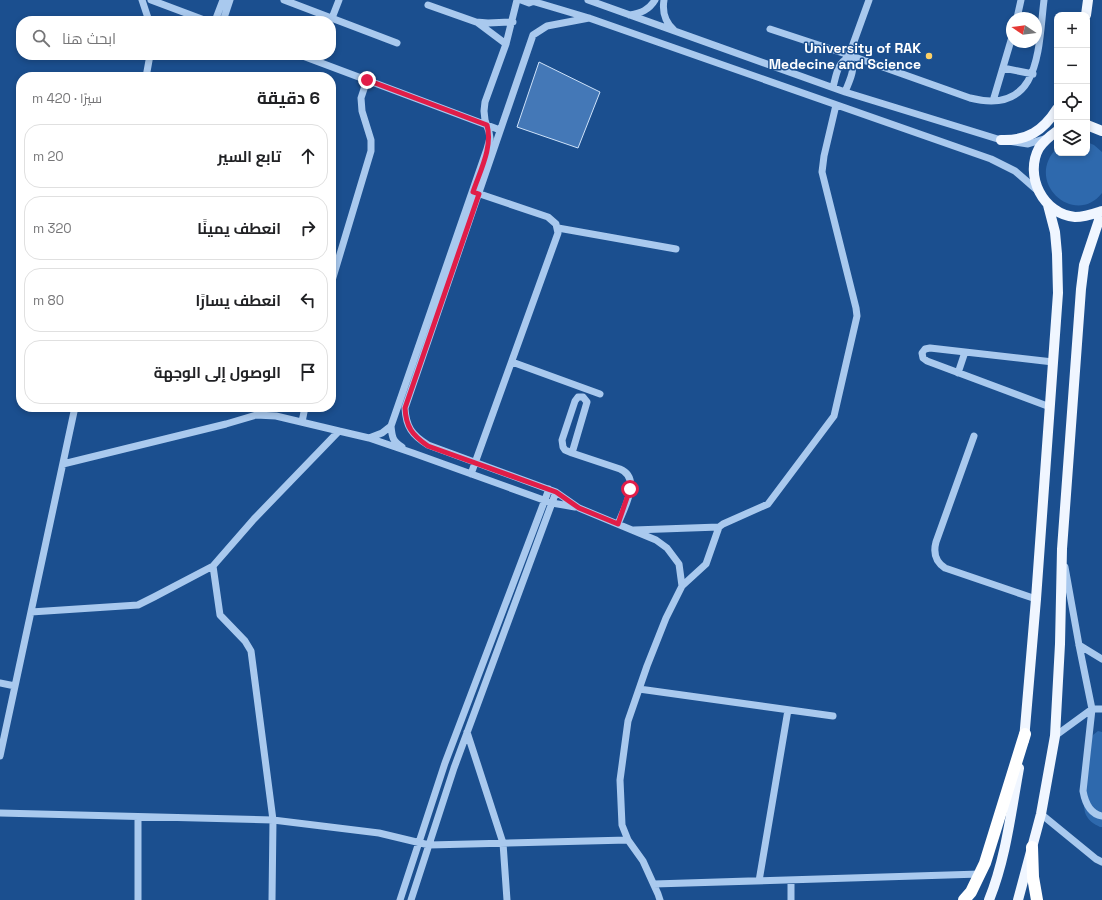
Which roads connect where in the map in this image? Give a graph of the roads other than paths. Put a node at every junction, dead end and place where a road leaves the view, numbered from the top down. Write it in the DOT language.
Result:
graph roads {
  1 [pos="142,0"];
  2 [pos="151,0"];
  3 [pos="223,0"];
  4 [pos="230,0"];
  5 [pos="284,0"];
  6 [pos="339,0"];
  7 [pos="517,0"];
  8 [pos="521,0"];
  9 [pos="588,0"];
  10 [pos="655,0"];
  11 [pos="664,0"];
  12 [pos="869,0"];
  13 [pos="1021,0"];
  14 [pos="1044,0"];
  15 [pos="1088,0"];
  16 [pos="536,1"];
  17 [pos="428,5"];
  18 [pos="1018,12"];
  19 [pos="1086,12"];
  20 [pos="630,15"];
  21 [pos="148,16"];
  22 [pos="194,16"];
  23 [pos="217,16"];
  24 [pos="225,16"];
  25 [pos="327,16"];
  26 [pos="333,16"];
  27 [pos="589,18"];
  28 [pos="336,19"];
  29 [pos="476,22"];
  30 [pos="513,22"];
  31 [pos="770,28"];
  32 [pos="675,31"];
  33 [pos="397,42"];
  34 [pos="506,44"];
  35 [pos="1009,48"];
  36 [pos="849,56"];
  37 [pos="149,60"];
  38 [pos="313,60"];
  39 [pos="1004,68"];
  40 [pos="147,72"];
  41 [pos="1033,74"];
  42 [pos="367,80"];
  43 [pos="833,87"];
  44 [pos="845,92"];
  45 [pos="993,101"];
  46 [pos="836,105"];
  47 [pos="1054,114"];
  48 [pos="487,125"];
  49 [pos="1090,127"];
  50 [pos="500,130"];
  51 [pos="1102,131"];
  52 [pos="1054,133"];
  53 [pos="1048,137"];
  54 [pos="1001,140"];
  55 [pos="1038,191"];
  56 [pos="476,193"];
  57 [pos="1048,205"];
  58 [pos="1102,211"];
  59 [pos="558,228"];
  60 [pos="676,249"];
  61 [pos="336,267"];
  62 [pos="965,352"];
  63 [pos="512,362"];
  64 [pos="1053,362"];
  65 [pos="958,373"];
  66 [pos="600,394"];
  67 [pos="1050,407"];
  68 [pos="74,412"];
  69 [pos="304,412"];
  70 [pos="302,422"];
  71 [pos="391,426"];
  72 [pos="339,431"];
  73 [pos="974,436"];
  74 [pos="369,438"];
  75 [pos="412,453"];
  76 [pos="572,453"];
  77 [pos="475,463"];
  78 [pos="63,464"];
  79 [pos="471,474"];
  80 [pos="552,491"];
  81 [pos="548,501"];
  82 [pos="579,508"];
  83 [pos="618,524"];
  84 [pos="719,527"];
  85 [pos="632,530"];
  86 [pos="1062,549"];
  87 [pos="213,566"];
  88 [pos="682,586"];
  89 [pos="1036,599"];
  90 [pos="31,612"];
  91 [pos="1079,645"];
  92 [pos="1102,659"];
  93 [pos="0,683"];
  94 [pos="15,686"];
  95 [pos="639,689"];
  96 [pos="1092,709"];
  97 [pos="1102,709"];
  98 [pos="788,710"];
  99 [pos="834,716"];
  100 [pos="461,722"];
  101 [pos="467,732"];
  102 [pos="1026,734"];
  103 [pos="1055,736"];
  104 [pos="0,756"];
  105 [pos="0,813"];
  106 [pos="1041,814"];
  107 [pos="1102,816"];
  108 [pos="138,817"];
  109 [pos="273,820"];
  110 [pos="628,840"];
  111 [pos="418,843"];
  112 [pos="503,843"];
  113 [pos="429,845"];
  114 [pos="1032,847"];
  115 [pos="1102,862"];
  116 [pos="980,874"];
  117 [pos="791,880"];
  118 [pos="759,881"];
  119 [pos="654,884"];
  120 [pos="138,900"];
  121 [pos="272,900"];
  122 [pos="400,900"];
  123 [pos="411,900"];
  124 [pos="507,900"];
  125 [pos="660,900"];
  126 [pos="791,900"];
  127 [pos="964,900"];
  128 [pos="989,900"];
  129 [pos="1018,900"];
  130 [pos="1037,900"];
  1 -- 21 [label="street"];
  2 -- 22 [label="street"];
  3 -- 23 [label="street"];
  4 -- 24 [label="street"];
  5 -- 25 [label="street"];
  6 -- 26 [label="street"];
  7 -- 30 [label="street"];
  8 -- 16 [label="street"];
  9 -- 20 [label="street"];
  10 -- 20 [label="street"];
  11 -- 32 [label="street"];
  12 -- 36 [label="street"];
  13 -- 18 [label="street"];
  14 -- 41 [label="street"];
  15 -- 19 [label="main road"];
  16 -- 27 [label="street"];
  17 -- 29 [label="street"];
  20 -- 32 [label="street"];
  27 -- 46 [label="street"];
  27 -- 50 [label="street"];
  28 -- 33 [label="street"];
  29 -- 30 [label="street"];
  29 -- 34 [label="street"];
  30 -- 34 [label="street"];
  31 -- 36 [label="street"];
  32 -- 43 [label="street"];
  34 -- 48 [label="street"];
  35 -- 39 [label="street"];
  36 -- 43 [label="street"];
  36 -- 44 [label="street"];
  36 -- 45 [label="street"];
  37 -- 40 [label="street"];
  38 -- 42 [label="street"];
  39 -- 41 [label="street"];
  39 -- 45 [label="street"];
  41 -- 45 [label="street"];
  42 -- 48 [label="street"];
  42 -- 61 [label="street"];
  43 -- 44 [label="street"];
  44 -- 54 [label="street"];
  46 -- 55 [label="street"];
  46 -- 84 [label="street"];
  47 -- 54 [label="main road"];
  48 -- 50 [label="street"];
  48 -- 56 [label="street"];
  49 -- 51 [label="main road"];
  50 -- 56 [label="street"];
  52 -- 53 [label="main road"];
  53 -- 54 [label="street"];
  53 -- 55 [label="main road"];
  55 -- 57 [label="main road"];
  56 -- 59 [label="street"];
  56 -- 71 [label="street"];
  56 -- 77 [label="street"];
  57 -- 58 [label="main road"];
  57 -- 64 [label="main road"];
  58 -- 86 [label="main road"];
  59 -- 60 [label="street"];
  59 -- 63 [label="street"];
  62 -- 64 [label="street"];
  62 -- 65 [label="street"];
  62 -- 65 [label="street"];
  63 -- 66 [label="street"];
  63 -- 77 [label="street"];
  64 -- 67 [label="main road"];
  65 -- 67 [label="street"];
  67 -- 89 [label="main road"];
  68 -- 78 [label="street"];
  69 -- 70 [label="street"];
  70 -- 72 [label="street"];
  70 -- 78 [label="street"];
  71 -- 74 [label="street"];
  71 -- 75 [label="street"];
  72 -- 74 [label="street"];
  72 -- 87 [label="street"];
  73 -- 89 [label="street"];
  74 -- 75 [label="street"];
  75 -- 79 [label="street"];
  76 -- 76 [label="street"];
  76 -- 83 [label="street"];
  77 -- 79 [label="street"];
  77 -- 80 [label="street"];
  78 -- 90 [label="street"];
  79 -- 81 [label="street"];
  80 -- 81 [label="street"];
  80 -- 82 [label="street"];
  81 -- 82 [label="street"];
  81 -- 100 [label="street"];
  81 -- 101 [label="street"];
  82 -- 83 [label="street"];
  83 -- 85 [label="street"];
  84 -- 85 [label="street"];
  84 -- 88 [label="street"];
  85 -- 88 [label="street"];
  86 -- 91 [label="street"];
  86 -- 103 [label="main road"];
  87 -- 90 [label="street"];
  87 -- 109 [label="street"];
  88 -- 95 [label="street"];
  89 -- 102 [label="main road"];
  90 -- 94 [label="street"];
  91 -- 92 [label="street"];
  91 -- 96 [label="street"];
  93 -- 94 [label="street"];
  94 -- 104 [label="street"];
  95 -- 98 [label="street"];
  95 -- 110 [label="street"];
  96 -- 97 [label="street"];
  96 -- 103 [label="street"];
  96 -- 107 [label="street"];
  98 -- 99 [label="street"];
  98 -- 118 [label="street"];
  100 -- 101 [label="street"];
  100 -- 111 [label="street"];
  101 -- 112 [label="street"];
  101 -- 113 [label="street"];
  102 -- 116 [label="highway"];
  102 -- 128 [label="main road"];
  103 -- 106 [label="main road"];
  105 -- 108 [label="street"];
  106 -- 114 [label="main road"];
  106 -- 115 [label="street"];
  108 -- 109 [label="street"];
  108 -- 120 [label="street"];
  109 -- 111 [label="street"];
  109 -- 121 [label="street"];
  110 -- 112 [label="street"];
  110 -- 119 [label="street"];
  111 -- 113 [label="street"];
  111 -- 122 [label="street"];
  112 -- 113 [label="street"];
  112 -- 124 [label="street"];
  113 -- 123 [label="street"];
  114 -- 129 [label="main road"];
  114 -- 130 [label="highway"];
  116 -- 117 [label="street"];
  116 -- 127 [label="highway"];
  117 -- 118 [label="street"];
  117 -- 126 [label="street"];
  118 -- 119 [label="street"];
  119 -- 125 [label="street"];
}
